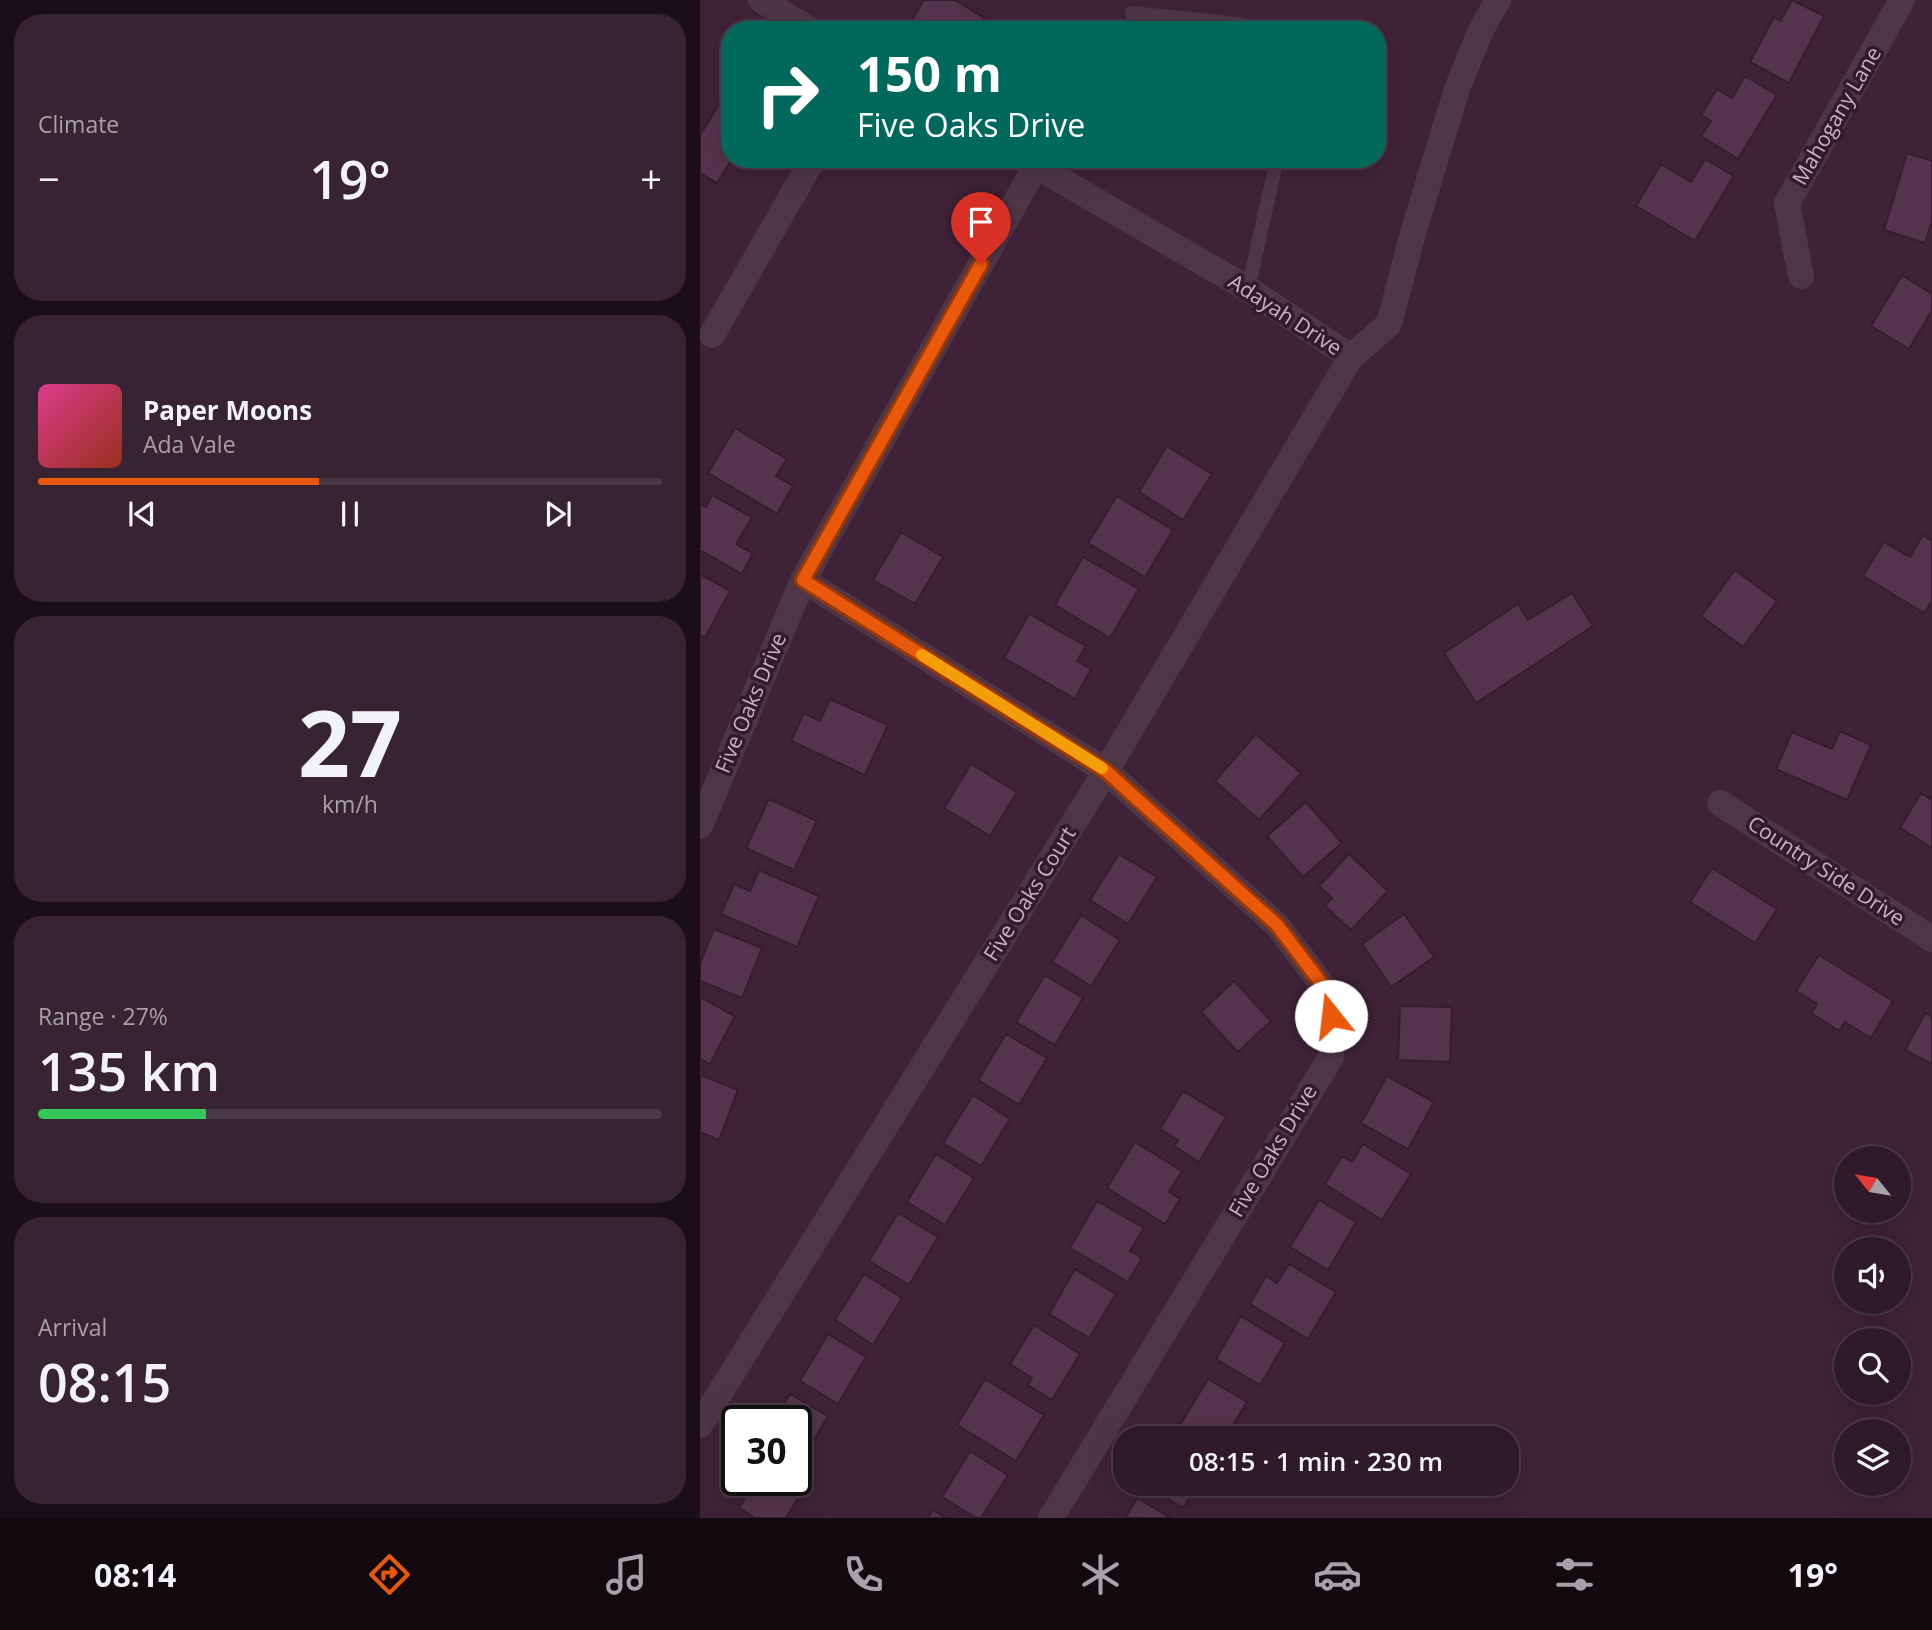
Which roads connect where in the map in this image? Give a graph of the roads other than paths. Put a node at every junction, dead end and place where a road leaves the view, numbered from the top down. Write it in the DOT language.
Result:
graph roads {
  1 [pos="761,0"];
  2 [pos="1498,0"];
  3 [pos="1902,0"];
  4 [pos="1132,13"];
  5 [pos="795,21"];
  6 [pos="1210,21"];
  7 [pos="808,168"];
  8 [pos="1027,168"];
  9 [pos="1039,168"];
  10 [pos="1275,168"];
  11 [pos="1801,276"];
  12 [pos="1248,289"];
  13 [pos="712,335"];
  14 [pos="1351,357"];
  15 [pos="803,580"];
  16 [pos="1106,771"];
  17 [pos="1720,803"];
  18 [pos="700,826"];
  19 [pos="1932,940"];
  20 [pos="700,1425"];
  21 [pos="1051,1518"];
  1 -- 5 [label="street"];
  2 -- 14 [label="street, Adayah Drive"];
  3 -- 11 [label="street, Mahogany Lane"];
  4 -- 6 [label="lane"];
  7 -- 13 [label="street"];
  8 -- 15 [label="street, Five Oaks Drive"];
  9 -- 12 [label="street, Adayah Drive"];
  10 -- 12 [label="lane"];
  12 -- 14 [label="street, Adayah Drive"];
  14 -- 16 [label="street, Five Oaks Court"];
  15 -- 16 [label="street, Five Oaks Drive"];
  15 -- 18 [label="street, Five Oaks Drive"];
  16 -- 20 [label="street, Five Oaks Court"];
  16 -- 21 [label="street, Five Oaks Drive"];
  17 -- 19 [label="street, Country Side Drive"];
}
